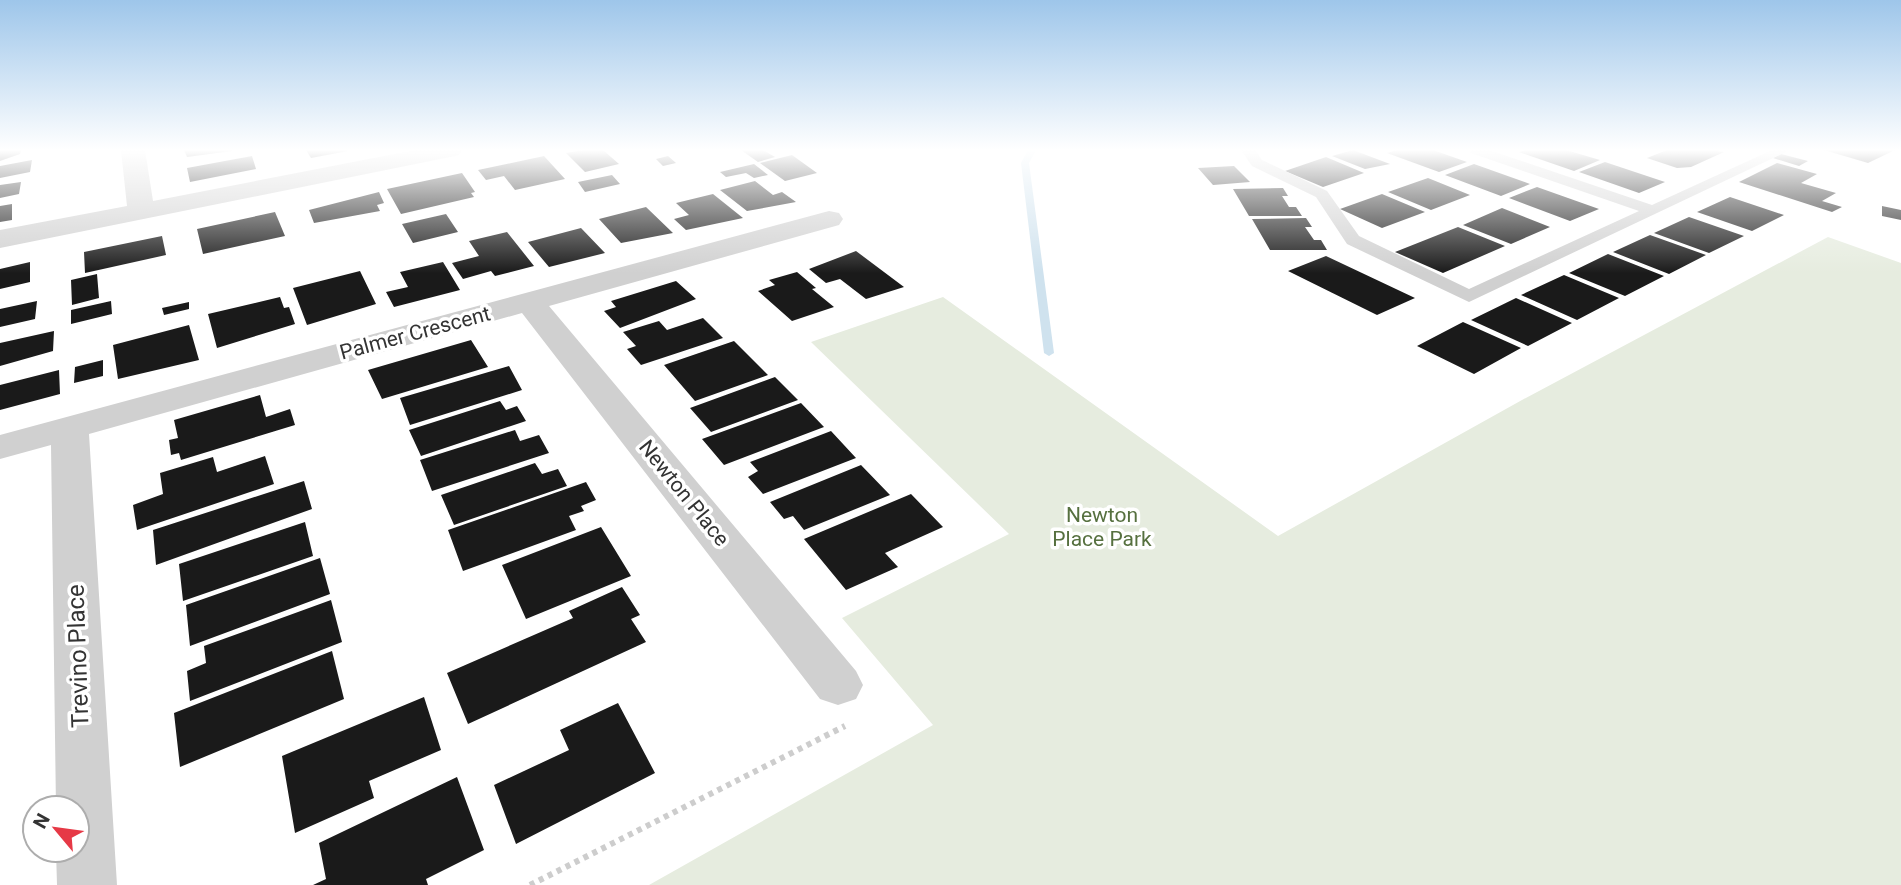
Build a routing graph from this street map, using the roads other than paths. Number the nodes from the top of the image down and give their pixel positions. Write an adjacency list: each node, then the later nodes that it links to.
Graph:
1 (138, 191): 7 (street)
2 (244, 191): 7 (street)
3 (1316, 191): 6 (lane)
4 (1596, 191): 6 (lane)
5 (1695, 191): 6 (lane)
6 (1653, 211)
7 (141, 212): 9 (street)
8 (829, 219): 10 (street, Palmer Crescent)
9 (0, 239)
10 (529, 302): 11 (street, Palmer Crescent); 13 (street, Newton Place)
11 (70, 428): 12 (street, Palmer Crescent); 14 (street, Trevino Place)
12 (0, 447)
13 (838, 685)
14 (86, 885)

